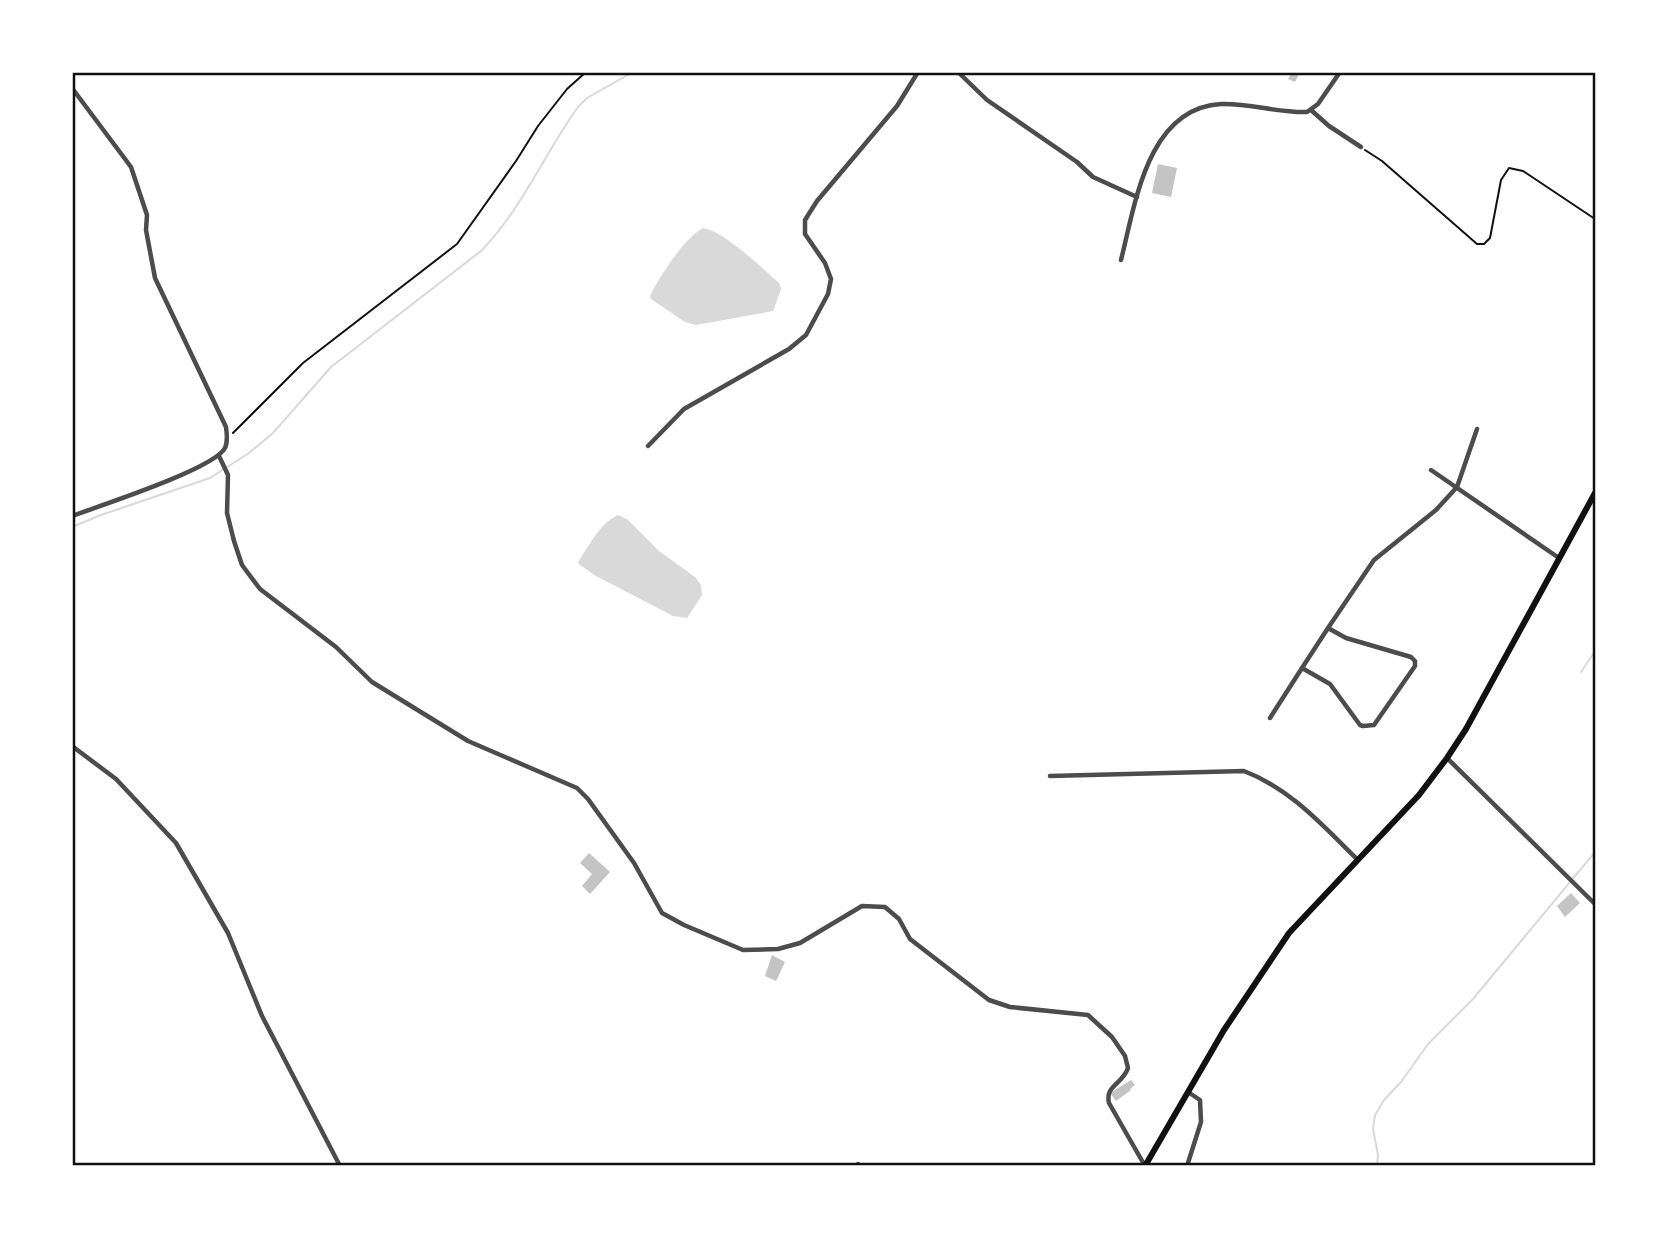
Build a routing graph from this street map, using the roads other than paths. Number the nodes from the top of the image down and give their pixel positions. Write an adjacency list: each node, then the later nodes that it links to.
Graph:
1 (918, 72): 10 (street)
2 (958, 72): 7 (street)
3 (1340, 72): 5 (street)
4 (72, 88): 11 (street)
5 (1311, 110): 6 (street); 7 (street)
6 (1361, 147)
7 (1137, 197): 8 (street)
8 (1121, 260)
9 (1477, 429): 13 (street)
10 (648, 446)
11 (219, 456): 15 (street); 27 (street)
12 (1431, 470): 13 (street)
13 (1457, 487): 16 (street); 17 (street)
14 (1595, 493): 16 (main road)
15 (72, 516)
16 (1559, 558): 21 (main road)
17 (1328, 628): 18 (street); 18 (street)
18 (1302, 668): 19 (street)
19 (1270, 718)
20 (72, 746): 26 (street)
21 (1447, 758): 23 (main road); 24 (street)
22 (1050, 776): 23 (street)
23 (1358, 860): 25 (main road)
24 (1595, 904)
25 (1187, 1091): 27 (main road); 28 (street)
26 (340, 1166)
27 (1145, 1166)
28 (1186, 1166)

